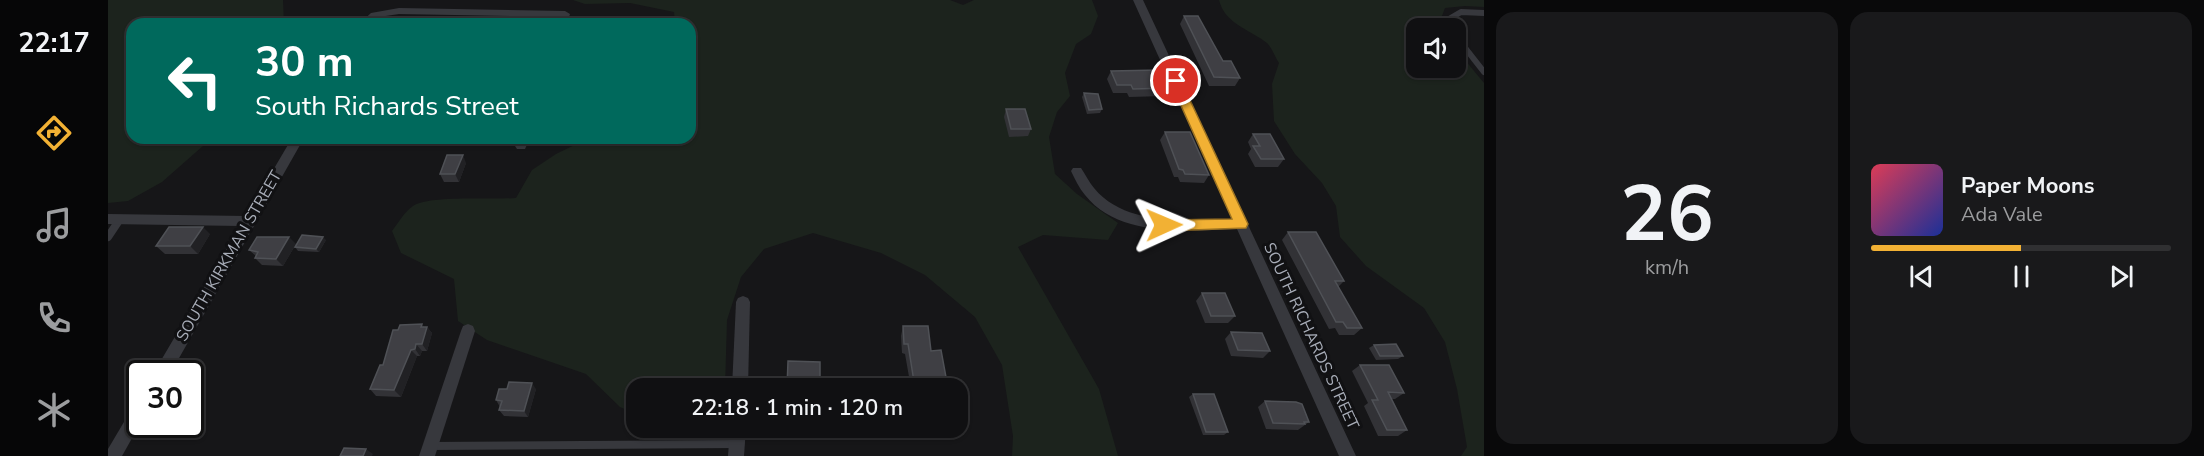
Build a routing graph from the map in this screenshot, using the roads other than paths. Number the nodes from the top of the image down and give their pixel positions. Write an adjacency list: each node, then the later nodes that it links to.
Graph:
1 (1138, 0): 12 (street, SOUTH RICHARDS STREET)
2 (1484, 13): 5 (lane)
3 (372, 18): 4 (street)
4 (542, 18)
5 (1450, 18)
6 (1466, 49): 7 (lane)
7 (1484, 72)
8 (294, 144): 11 (street, SOUTH KIRKMAN STREET)
9 (1077, 171): 12 (street)
10 (114, 219): 11 (street); 13 (lane)
11 (249, 221): 16 (street, SOUTH KIRKMAN STREET)
12 (1241, 224): 22 (street, SOUTH RICHARDS STREET)
13 (108, 237)
14 (743, 302): 17 (street)
15 (468, 332): 20 (street)
16 (169, 360)
17 (740, 378)
18 (126, 434): 21 (street)
19 (737, 442): 20 (lane)
20 (429, 451)
21 (113, 456)
22 (1348, 456)

